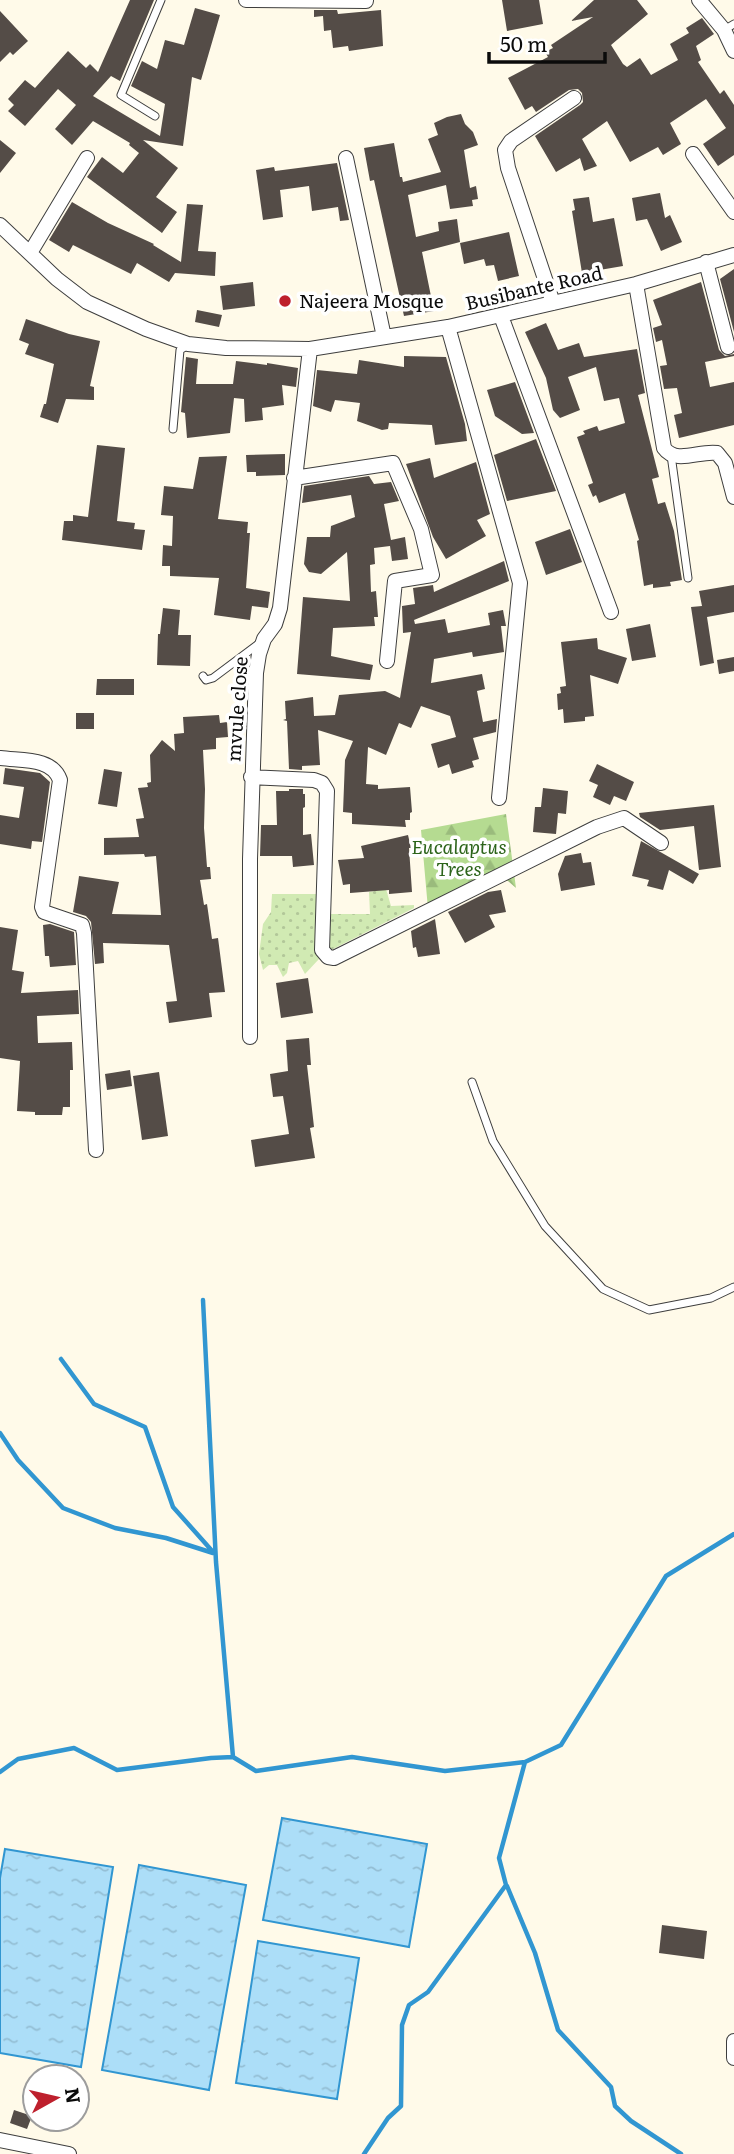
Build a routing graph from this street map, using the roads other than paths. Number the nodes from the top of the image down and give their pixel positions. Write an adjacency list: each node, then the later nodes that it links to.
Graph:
1 (161, 0): 8 (lane)
2 (246, 0): 4 (street)
3 (699, 0): 5 (street)
4 (366, 1)
5 (729, 27): 6 (street)
6 (734, 51)
7 (574, 98): 18 (street)
8 (155, 116)
9 (693, 154): 12 (street)
10 (87, 158): 14 (street)
11 (346, 158): 21 (street)
12 (734, 212)
13 (0, 225): 14 (street, Busibante Road)
14 (30, 253): 22 (street, Busibante Road)
15 (734, 255): 16 (street, Busibante Road)
16 (706, 262): 17 (street, Busibante Road); 23 (street)
17 (636, 284): 18 (street, Busibante Road); 26 (street)
18 (553, 303): 19 (street, Busibante Road)
19 (501, 316): 20 (street, Busibante Road); 30 (street)
20 (448, 327): 21 (street, Busibante Road); 36 (street)
21 (384, 337): 24 (street, Busibante Road)
22 (188, 344): 24 (street, Busibante Road); 25 (lane)
23 (729, 347)
24 (310, 349): 27 (street, mvule close)
25 (173, 429)
26 (671, 455): 28 (street); 29 (lane)
27 (294, 478): 31 (street, mvule close); 32 (street)
28 (734, 497)
29 (688, 578)
30 (611, 612)
31 (264, 639): 33 (lane); 35 (street, mvule close)
32 (387, 661)
33 (202, 677)
34 (0, 758): 40 (street)
35 (251, 777): 37 (street); 38 (street, mvule close)
36 (499, 798)
37 (660, 843)
38 (250, 1037)
39 (472, 1082): 41 (lane)
40 (96, 1150)
41 (734, 1287)
42 (734, 2041): 43 (street)
43 (734, 2058)
44 (0, 2140): 45 (street)
45 (69, 2154)

